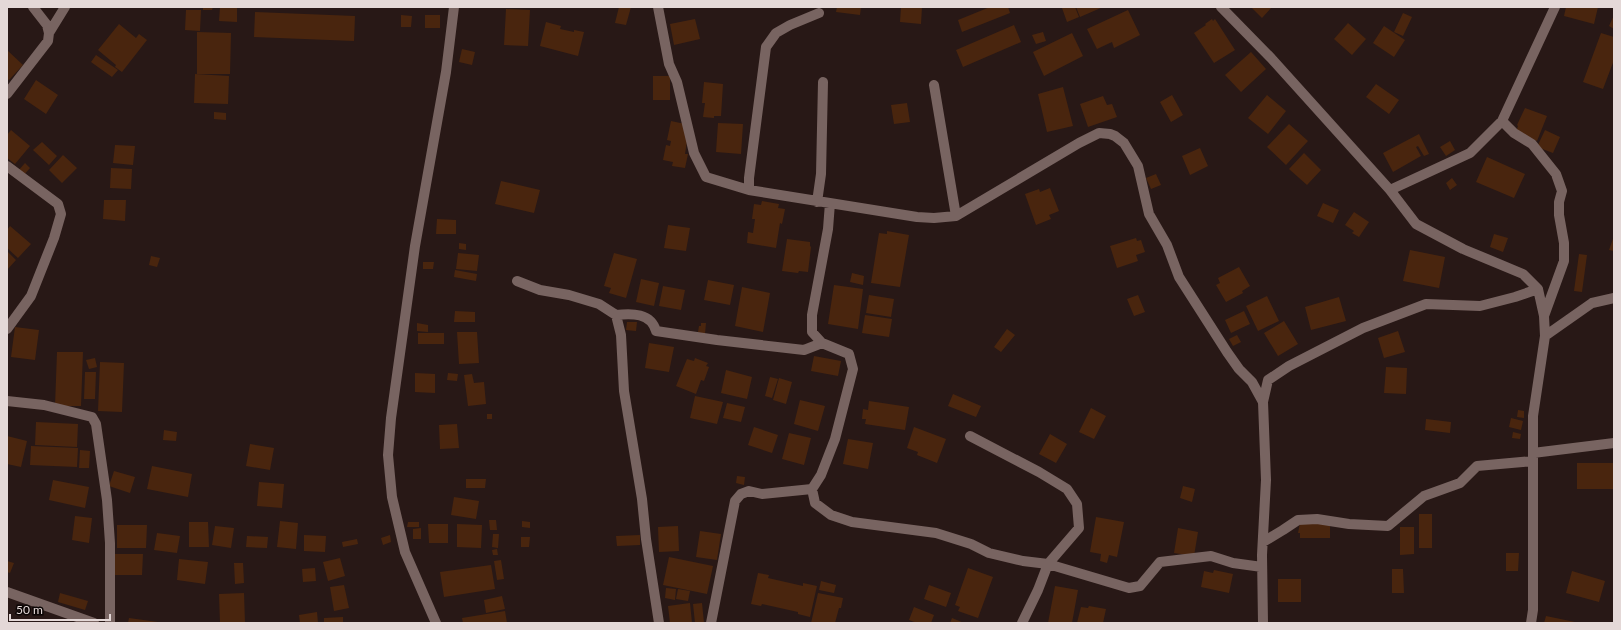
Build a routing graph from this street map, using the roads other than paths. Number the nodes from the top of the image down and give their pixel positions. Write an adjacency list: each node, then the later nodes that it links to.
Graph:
1 (33, 7): 8 (street)
2 (65, 7): 8 (street)
3 (454, 7): 39 (street)
4 (658, 7): 14 (street)
5 (1221, 7): 15 (street)
6 (1555, 7): 12 (street)
7 (820, 13): 14 (street)
8 (50, 33): 11 (street)
9 (823, 82): 16 (street)
10 (934, 85): 18 (street)
11 (7, 94)
12 (1502, 121): 15 (street); 23 (street)
13 (7, 166): 24 (street)
14 (749, 190): 16 (street)
15 (1390, 190): 20 (street)
16 (817, 202): 17 (street)
17 (830, 203): 18 (street); 26 (street)
18 (956, 216): 28 (street)
19 (517, 281): 22 (street)
20 (1538, 289): 23 (street); 28 (street)
21 (1614, 298): 25 (street)
22 (616, 315): 26 (street); 40 (street)
23 (1544, 316): 25 (street)
24 (7, 329)
25 (1545, 336): 31 (street)
26 (822, 343): 32 (street)
27 (7, 401): 38 (street)
28 (1263, 402): 33 (street)
29 (970, 436): 34 (street)
30 (1614, 443): 31 (street)
31 (1533, 457): 33 (street); 44 (street)
32 (812, 490): 34 (street); 41 (street)
33 (1263, 542): 35 (street)
34 (1048, 564): 35 (street); 42 (street)
35 (1262, 567): 43 (street)
36 (7, 592): 37 (street)
37 (94, 623)
38 (110, 623)
39 (436, 623)
40 (659, 623)
41 (712, 623)
42 (1022, 623)
43 (1263, 623)
44 (1531, 623)

